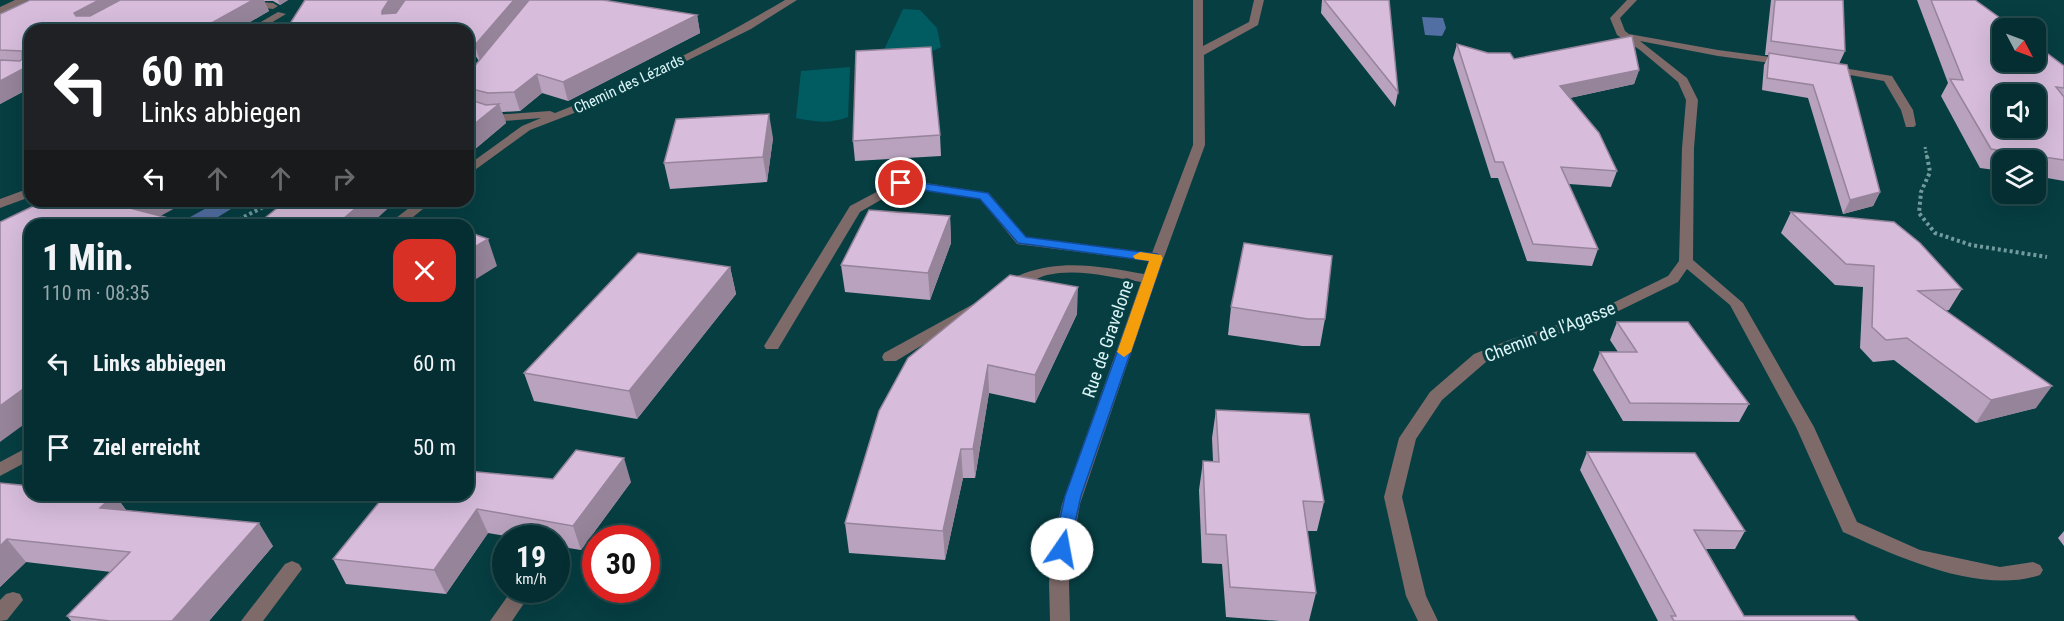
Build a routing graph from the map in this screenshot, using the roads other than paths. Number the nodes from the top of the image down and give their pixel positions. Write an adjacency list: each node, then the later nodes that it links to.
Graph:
1 (23, 0): 8 (street)
2 (792, 0): 16 (street, Chemin des Lézards)
3 (1198, 0): 12 (street, Rue de Gravelone)
4 (1259, 0): 12 (street)
5 (1632, 0): 11 (street)
6 (238, 4): 7 (street)
7 (273, 6)
8 (0, 11)
9 (281, 14): 10 (street)
10 (263, 24)
11 (1621, 33): 13 (street); 24 (street)
12 (1199, 53): 23 (street, Rue de Gravelone)
13 (1796, 64)
14 (1818, 67): 17 (street)
15 (474, 112): 16 (street)
16 (569, 112): 18 (street, Chemin des Lézards)
17 (1910, 125)
18 (474, 167)
19 (24, 194): 20 (street)
20 (0, 204)
21 (418, 207): 22 (street)
22 (402, 219)
23 (1157, 258): 25 (street, Rue de Gravelone); 26 (street)
24 (1686, 261): 31 (street); 36 (street, Chemin de l'Agasse)
25 (1149, 279): 27 (street); 35 (street, Rue de Gravelone)
26 (772, 346)
27 (890, 357)
28 (24, 456): 29 (street)
29 (0, 470)
30 (292, 568): 33 (street)
31 (2033, 570)
32 (513, 603): 34 (street)
33 (251, 621)
34 (500, 621)
35 (1059, 621)
36 (1428, 621)

